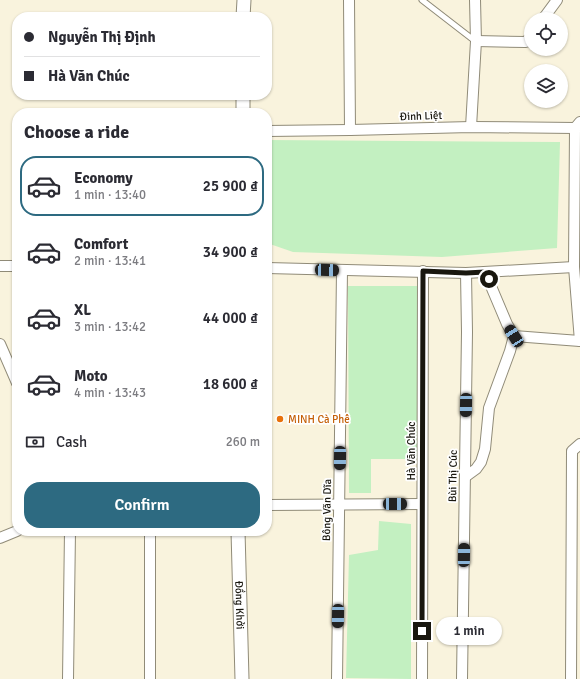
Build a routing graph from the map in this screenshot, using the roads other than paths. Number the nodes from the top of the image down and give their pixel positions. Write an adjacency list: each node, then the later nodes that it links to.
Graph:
1 (244, 0): 6 (street)
2 (349, 0): 12 (street)
3 (422, 0): 8 (lane)
4 (475, 0): 8 (street)
5 (557, 0): 7 (street)
6 (243, 12)
7 (548, 12)
8 (476, 41): 9 (street); 11 (street)
9 (524, 42)
10 (578, 125): 11 (street, Đinh Liệt); 16 (street)
11 (471, 127): 12 (street, Đinh Liệt)
12 (350, 130): 13 (street, Đinh Liệt)
13 (272, 131)
14 (0, 266): 15 (street)
15 (12, 266)
16 (574, 267): 20 (street); 23 (street)
17 (272, 268): 18 (street)
18 (342, 270): 19 (street); 28 (street, Bông Văn Dĩa)
19 (423, 271): 21 (street); 29 (street, Hà Văn Chúc)
20 (485, 272): 21 (street); 22 (street)
21 (466, 273): 27 (street, Bùi Thị Cúc)
22 (514, 336): 23 (street); 27 (street)
23 (580, 341)
24 (0, 344): 25 (street)
25 (12, 372)
26 (576, 448): 42 (street)
27 (465, 477): 41 (street, Bùi Thị Cúc)
28 (339, 504): 29 (street); 30 (street); 39 (street, Bông Văn Dĩa)
29 (422, 504): 40 (street, Hà Văn Chúc)
30 (272, 505)
31 (12, 533): 35 (street)
32 (70, 536): 36 (street)
33 (150, 536): 37 (street)
34 (238, 536): 38 (street, Đồng Khởi)
35 (0, 538)
36 (68, 679)
37 (150, 679)
38 (242, 679)
39 (337, 679)
40 (422, 679)
41 (462, 679)
42 (571, 679)

